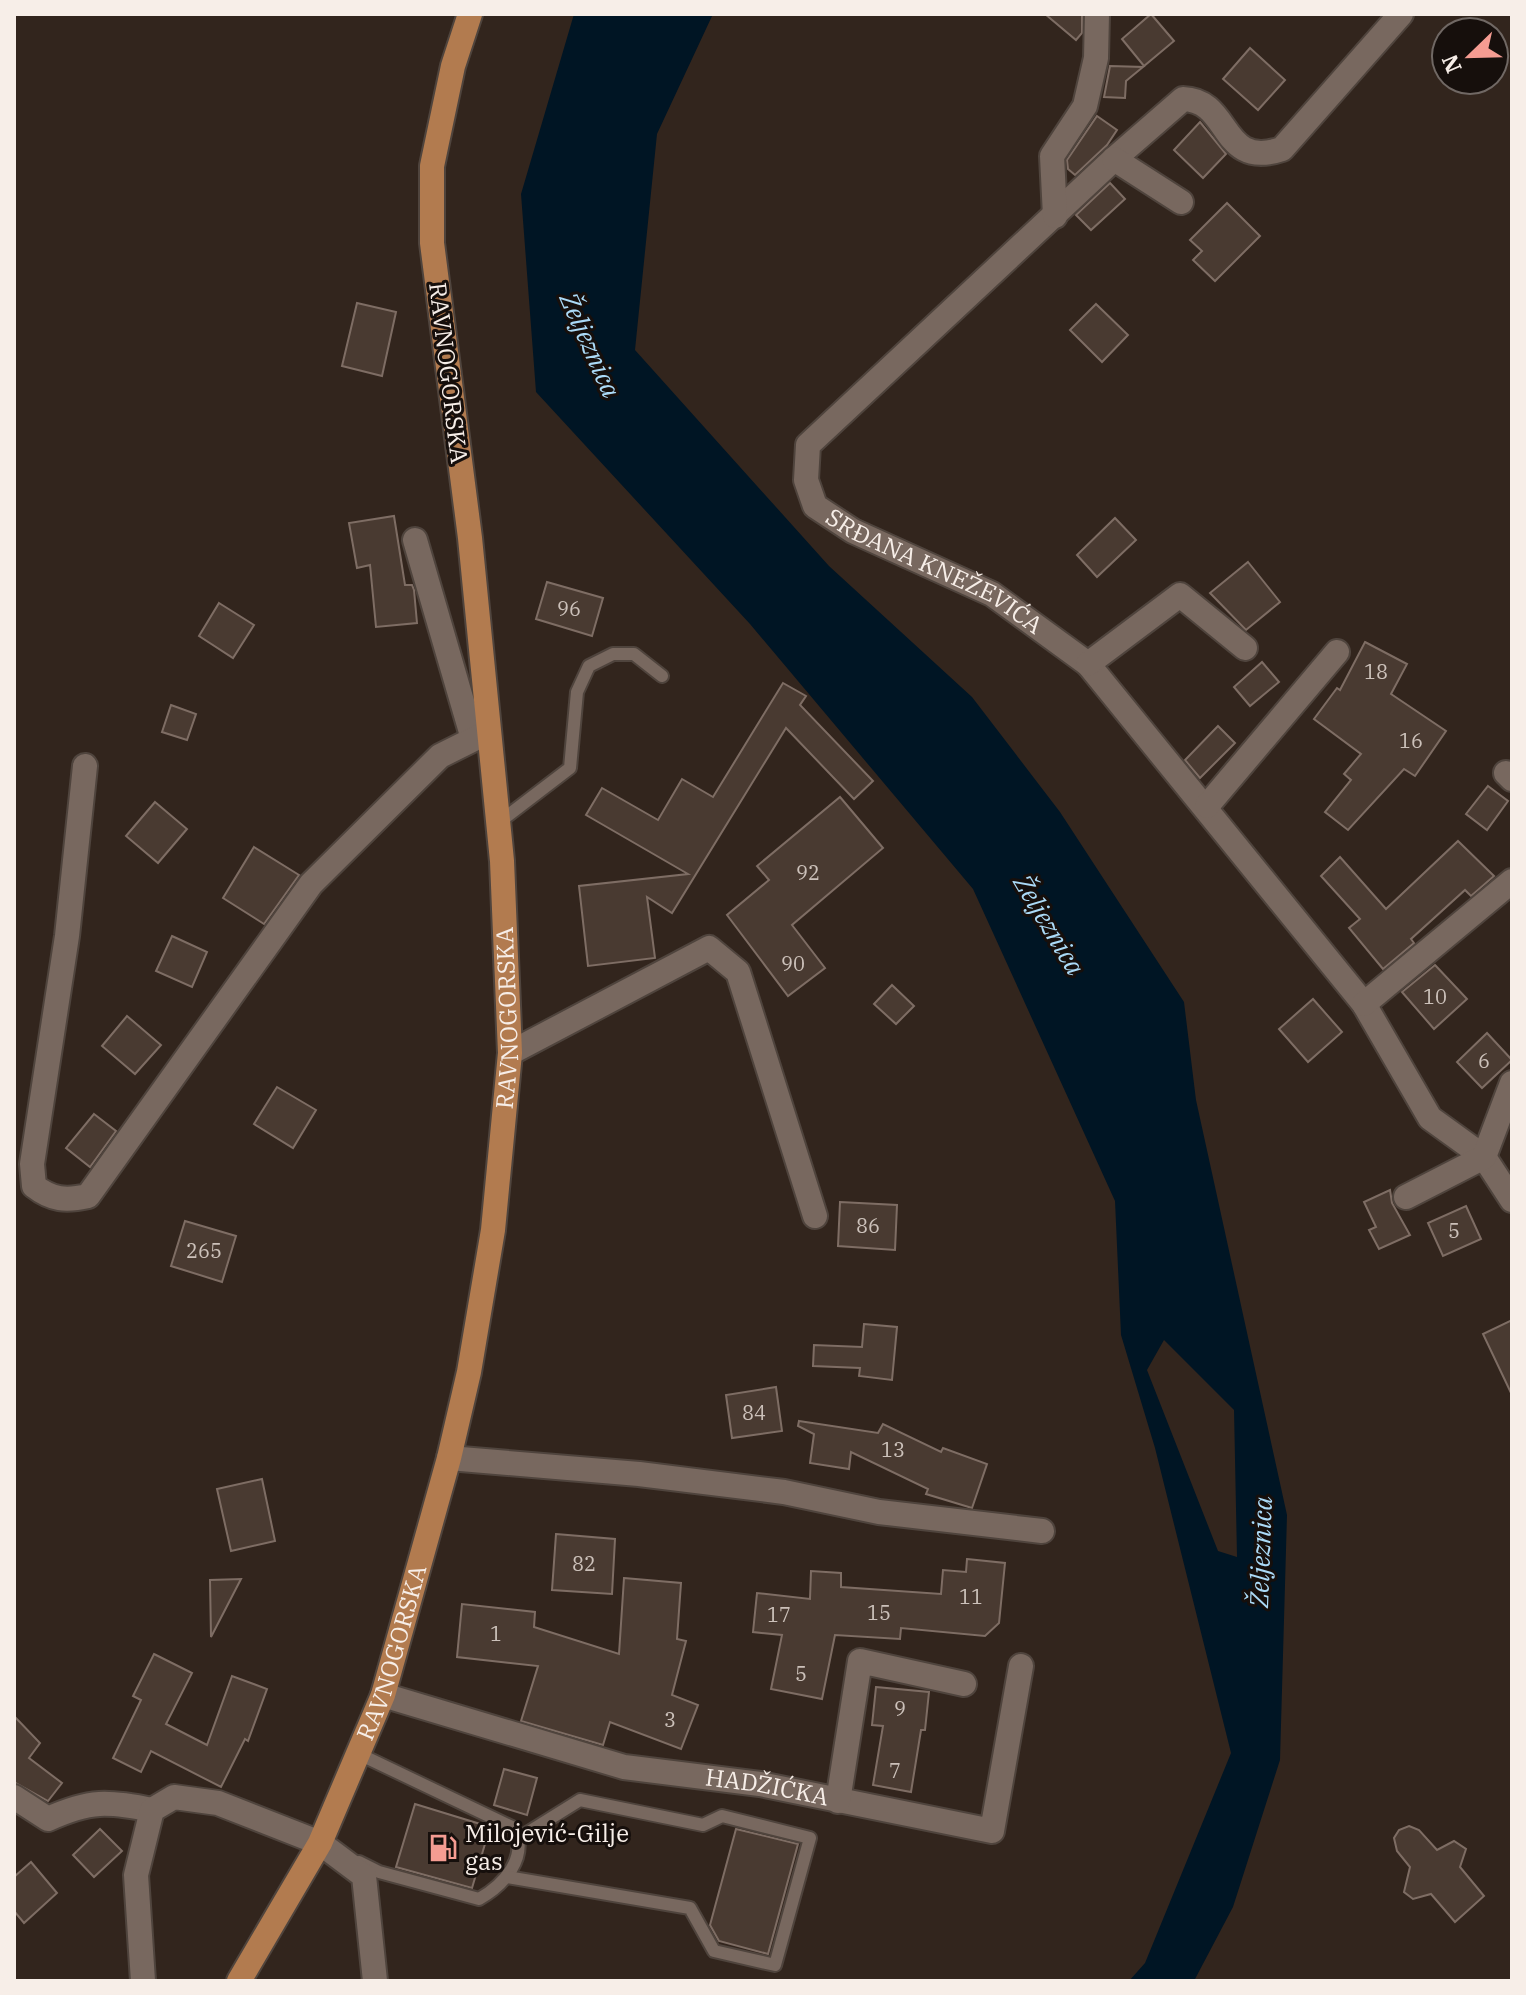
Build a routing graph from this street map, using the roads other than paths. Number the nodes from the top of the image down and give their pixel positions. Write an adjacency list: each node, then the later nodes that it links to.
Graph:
1 (470, 14): 12 (main road, RAVNOGORSKA)
2 (1097, 14): 6 (street)
3 (1401, 14): 4 (street, SRĐANA KNEŽEVIĆA)
4 (1114, 159): 5 (street); 6 (street, SRĐANA KNEŽEVIĆA)
5 (1181, 202)
6 (1055, 216): 10 (street, SRĐANA KNEŽEVIĆA)
7 (415, 540): 12 (street)
8 (1245, 648): 10 (street)
9 (1337, 652): 14 (street)
10 (1088, 664): 14 (street, SRĐANA KNEŽEVIĆA)
11 (662, 676): 15 (lane)
12 (480, 736): 13 (street); 15 (main road, RAVNOGORSKA)
13 (85, 766)
14 (1207, 806): 17 (street, SRĐANA KNEŽEVIĆA)
15 (498, 823): 18 (main road, RAVNOGORSKA)
16 (1512, 881): 17 (street)
17 (1364, 1004): 20 (street, SRĐANA KNEŽEVIĆA)
18 (510, 1053): 23 (street); 24 (main road, RAVNOGORSKA)
19 (1512, 1083): 20 (street)
20 (1484, 1157): 21 (street); 22 (street, SRĐANA KNEŽEVIĆA)
21 (1406, 1197)
22 (1512, 1200)
23 (815, 1216)
24 (449, 1458): 25 (street); 28 (main road, RAVNOGORSKA)
25 (1042, 1531)
26 (1021, 1666): 31 (street, HADŽIĆKA)
27 (964, 1684): 31 (street)
28 (383, 1695): 29 (main road, RAVNOGORSKA); 31 (street, HADŽIĆKA)
29 (359, 1754): 33 (lane); 34 (main road, RAVNOGORSKA)
30 (14, 1797): 32 (street)
31 (838, 1801)
32 (152, 1810): 34 (street); 36 (street)
33 (519, 1838): 35 (lane); 35 (lane)
34 (320, 1843): 35 (lane); 37 (main road, RAVNOGORSKA); 38 (street)
35 (507, 1877)
36 (143, 1981)
37 (239, 1981)
38 (375, 1981)

